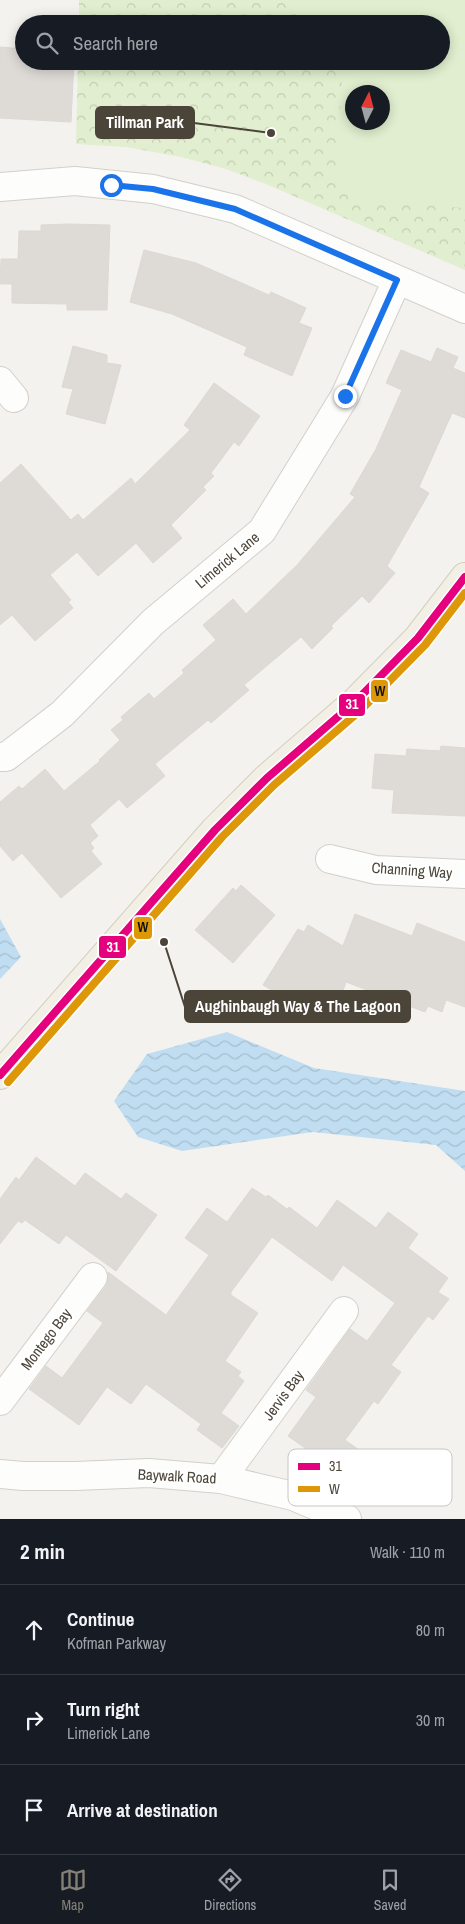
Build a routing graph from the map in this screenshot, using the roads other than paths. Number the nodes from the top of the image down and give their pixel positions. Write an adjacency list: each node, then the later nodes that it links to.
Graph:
1 (0, 187): 2 (street)
2 (397, 280): 3 (street); 5 (street, Limerick Lane)
3 (465, 309)
4 (465, 577): 8 (main road)
5 (0, 757)
6 (330, 859): 7 (street, Channing Way)
7 (465, 874)
8 (0, 1075)
9 (92, 1277): 11 (street, Montego Bay)
10 (344, 1311): 13 (street, Jervis Bay)
11 (0, 1401)
12 (0, 1474): 13 (street, Baywalk Road)
13 (221, 1479): 14 (street, Baywalk Road)
14 (288, 1495)
15 (316, 1506): 16 (street, Baywalk Road)
16 (346, 1519)

